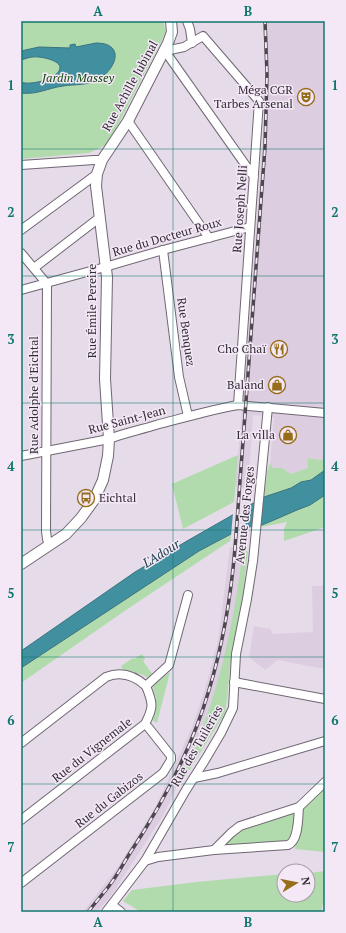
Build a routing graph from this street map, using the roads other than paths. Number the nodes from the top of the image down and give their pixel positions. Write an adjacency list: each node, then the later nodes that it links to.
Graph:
1 (171, 21): 4 (main road, Rue Achille Jubinal)
2 (187, 21): 3 (street)
3 (192, 43): 4 (street); 9 (street, Rue Joseph Nelli)
4 (165, 51): 5 (main road, Rue Achille Jubinal); 9 (street)
5 (128, 121): 6 (main road, Rue Achille Jubinal); 13 (street)
6 (102, 160): 7 (street); 8 (main road, Rue Émile Pereire)
7 (21, 165)
8 (97, 174): 10 (main road, Rue Émile Pereire); 12 (street)
9 (254, 177): 11 (street, Rue Joseph Nelli)
10 (99, 218): 16 (main road, Rue Émile Pereire); 17 (street)
11 (250, 227): 13 (street, Rue du Docteur Roux); 20 (street, Rue Joseph Nelli)
12 (21, 230)
13 (209, 238): 14 (street, Rue du Docteur Roux)
14 (163, 250): 16 (street, Rue du Docteur Roux); 23 (street, Rue Benquez)
15 (21, 253): 17 (street)
16 (105, 267): 18 (street, Rue du Docteur Roux); 24 (main road, Rue Émile Pereire)
17 (34, 268): 18 (street)
18 (47, 284): 19 (street, Rue du Docteur Roux); 25 (street, Rue Adolphe d'Eichtal)
19 (21, 290)
20 (238, 405): 21 (street, Rue Saint-Jean); 23 (street, Rue Saint-Jean)
21 (268, 407): 22 (street); 30 (street, Avenue des Forges)
22 (325, 413)
23 (188, 416): 24 (street, Rue Saint-Jean)
24 (109, 439): 25 (street, Rue Saint-Jean); 27 (main road, Rue Émile Pereire)
25 (45, 451): 26 (street, Rue Saint-Jean); 27 (street, Rue Adolphe d'Eichtal)
26 (21, 456)
27 (49, 546): 28 (main road, Rue Émile Pereire)
28 (21, 564)
29 (188, 595): 31 (street)
30 (234, 682): 32 (street); 36 (street, Rue des Tuileries)
31 (146, 686): 33 (street, Rue du Vignemale); 35 (street)
32 (325, 699)
33 (145, 724): 41 (street, Rue du Vignemale); 44 (street, Rue du Gabizos)
34 (325, 741): 37 (street)
35 (21, 743)
36 (205, 760): 37 (street); 38 (street, Rue des Tuileries)
37 (218, 773): 38 (street)
38 (194, 778): 43 (street, Rue des Tuileries)
39 (325, 782): 40 (street)
40 (299, 807): 42 (street); 42 (street)
41 (21, 820)
42 (214, 850): 43 (street)
43 (145, 861): 45 (street, Rue des Tuileries)
44 (21, 883)
45 (112, 905): 46 (street, Rue des Tuileries); 47 (street)
46 (106, 912)
47 (121, 912)

